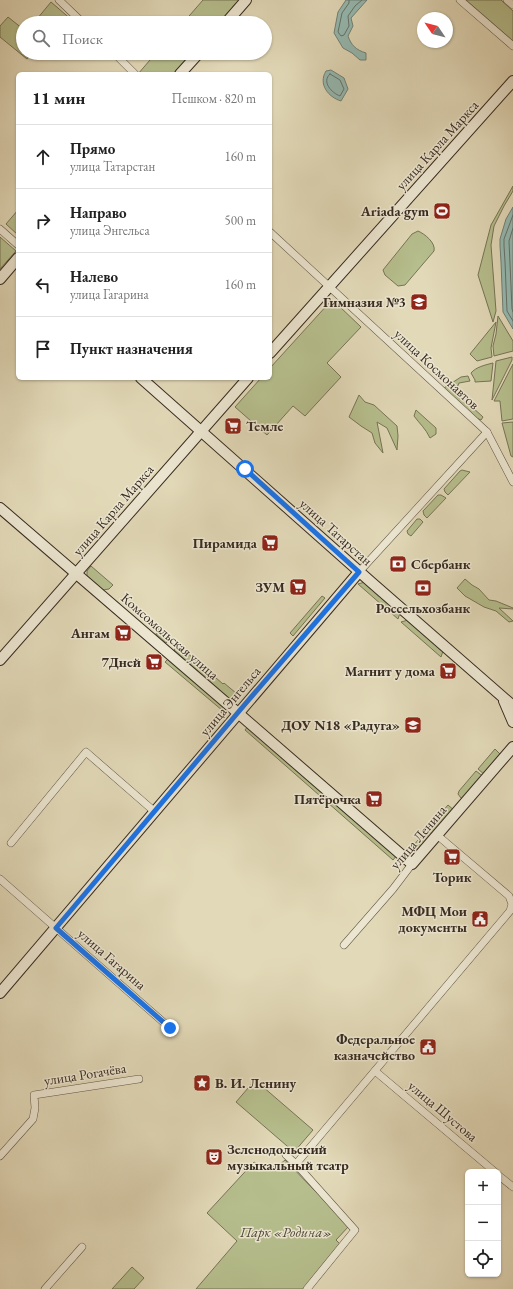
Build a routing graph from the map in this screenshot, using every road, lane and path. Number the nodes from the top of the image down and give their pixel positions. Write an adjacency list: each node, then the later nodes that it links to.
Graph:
1 (59, 0): 6 (street)
2 (246, 0): 7 (street)
3 (460, 0): 8 (street)
4 (507, 0): 5 (street)
5 (513, 6)
6 (76, 16)
7 (232, 16)
8 (513, 46)
9 (121, 60): 11 (street)
10 (193, 60): 12 (street)
11 (133, 72)
12 (182, 72)
13 (513, 82): 19 (street, улица Карла Маркса)
14 (0, 229): 16 (street)
15 (272, 234): 19 (street, улица Космонавтов)
16 (16, 243)
17 (16, 262): 18 (street)
18 (0, 278)
19 (329, 287): 20 (street, улица Карла Маркса); 24 (street, улица Космонавтов)
20 (272, 351)
21 (143, 380): 23 (street, улица Татарстан)
22 (246, 380): 23 (street, улица Карла Маркса)
23 (201, 430): 27 (street, улица Татарстан); 28 (street, улица Карла Маркса)
24 (487, 432): 25 (street, улица Космонавтов); 27 (street, улица Энгельса)
25 (513, 482)
26 (0, 508): 28 (street, Комсомольская улица)
27 (359, 572): 30 (street, улица Татарстан); 32 (street, улица Энгельса)
28 (76, 574): 29 (street, улица Карла Маркса); 32 (street, Комсомольская улица)
29 (0, 660)
30 (501, 695): 31 (street, улица Татарстан); 33 (street)
31 (513, 706)
32 (238, 713): 35 (street, улица Энгельса); 38 (street, Комсомольская улица)
33 (513, 722)
34 (513, 747): 36 (street, улица Ленина)
35 (155, 812): 37 (street); 40 (street, улица Энгельса)
36 (437, 835): 38 (street, улица Ленина); 44 (street)
37 (11, 843)
38 (412, 864): 41 (street, улица Ленина)
39 (0, 879): 40 (street, улица Гагарина)
40 (56, 928): 42 (street, улица Энгельса); 43 (street, улица Гагарина)
41 (344, 945)
42 (0, 993)
43 (170, 1028)
44 (375, 1071): 48 (street); 49 (street, улица Шустова)
45 (139, 1079): 47 (street, улица Рогачёва)
46 (286, 1155): 48 (street)
47 (0, 1156)
48 (296, 1164): 54 (street)
49 (491, 1169)
50 (501, 1177): 51 (street)
51 (513, 1187)
52 (82, 1247): 53 (street)
53 (45, 1289)
54 (307, 1289)

